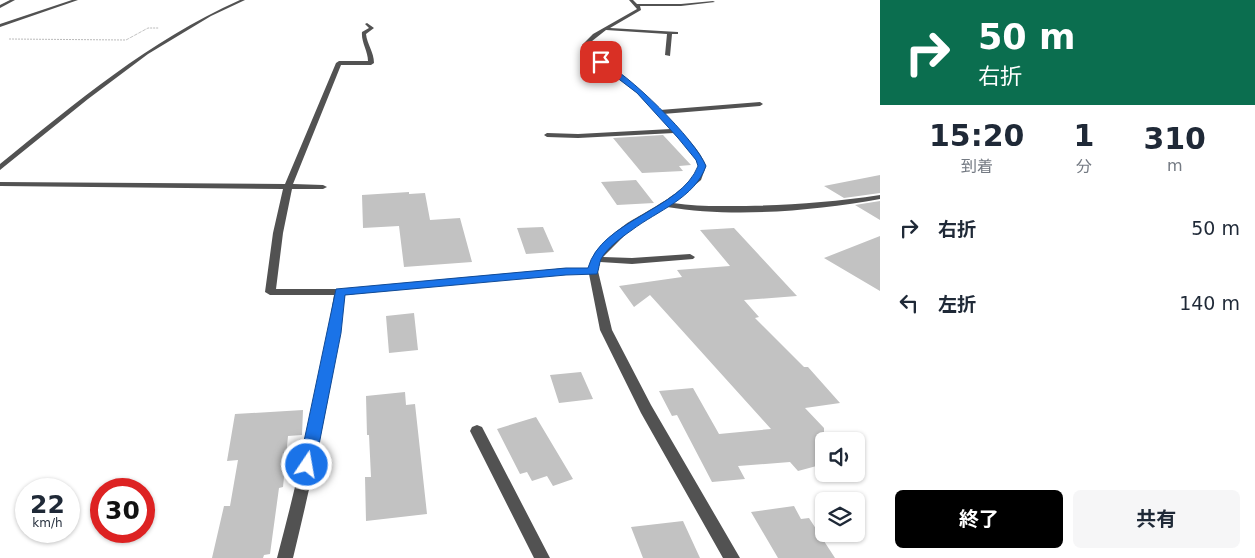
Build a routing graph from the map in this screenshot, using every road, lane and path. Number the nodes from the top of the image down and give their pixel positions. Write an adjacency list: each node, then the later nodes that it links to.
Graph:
1 (13, 0): 6 (street)
2 (76, 0): 8 (street)
3 (243, 0): 10 (street)
4 (713, 2): 5 (street)
5 (634, 3): 9 (street)
6 (0, 7)
7 (367, 24): 21 (street)
8 (0, 26)
9 (606, 29): 12 (street); 14 (street)
10 (185, 30): 11 (path); 19 (street)
11 (10, 39)
12 (585, 46): 13 (street); 16 (street)
13 (614, 49)
14 (668, 56)
15 (760, 104): 16 (street)
16 (659, 112): 17 (street)
17 (676, 130): 18 (street); 24 (street)
18 (547, 135)
19 (0, 168)
20 (0, 184): 21 (street)
21 (288, 186): 22 (street); 28 (street)
22 (323, 187)
23 (880, 197): 24 (street)
24 (666, 204): 26 (street)
25 (690, 257): 26 (street)
26 (596, 259): 27 (street)
27 (593, 271): 28 (street); 32 (street)
28 (340, 292): 30 (street)
29 (478, 431): 31 (street)
30 (284, 558)
31 (542, 558)
32 (732, 558)

